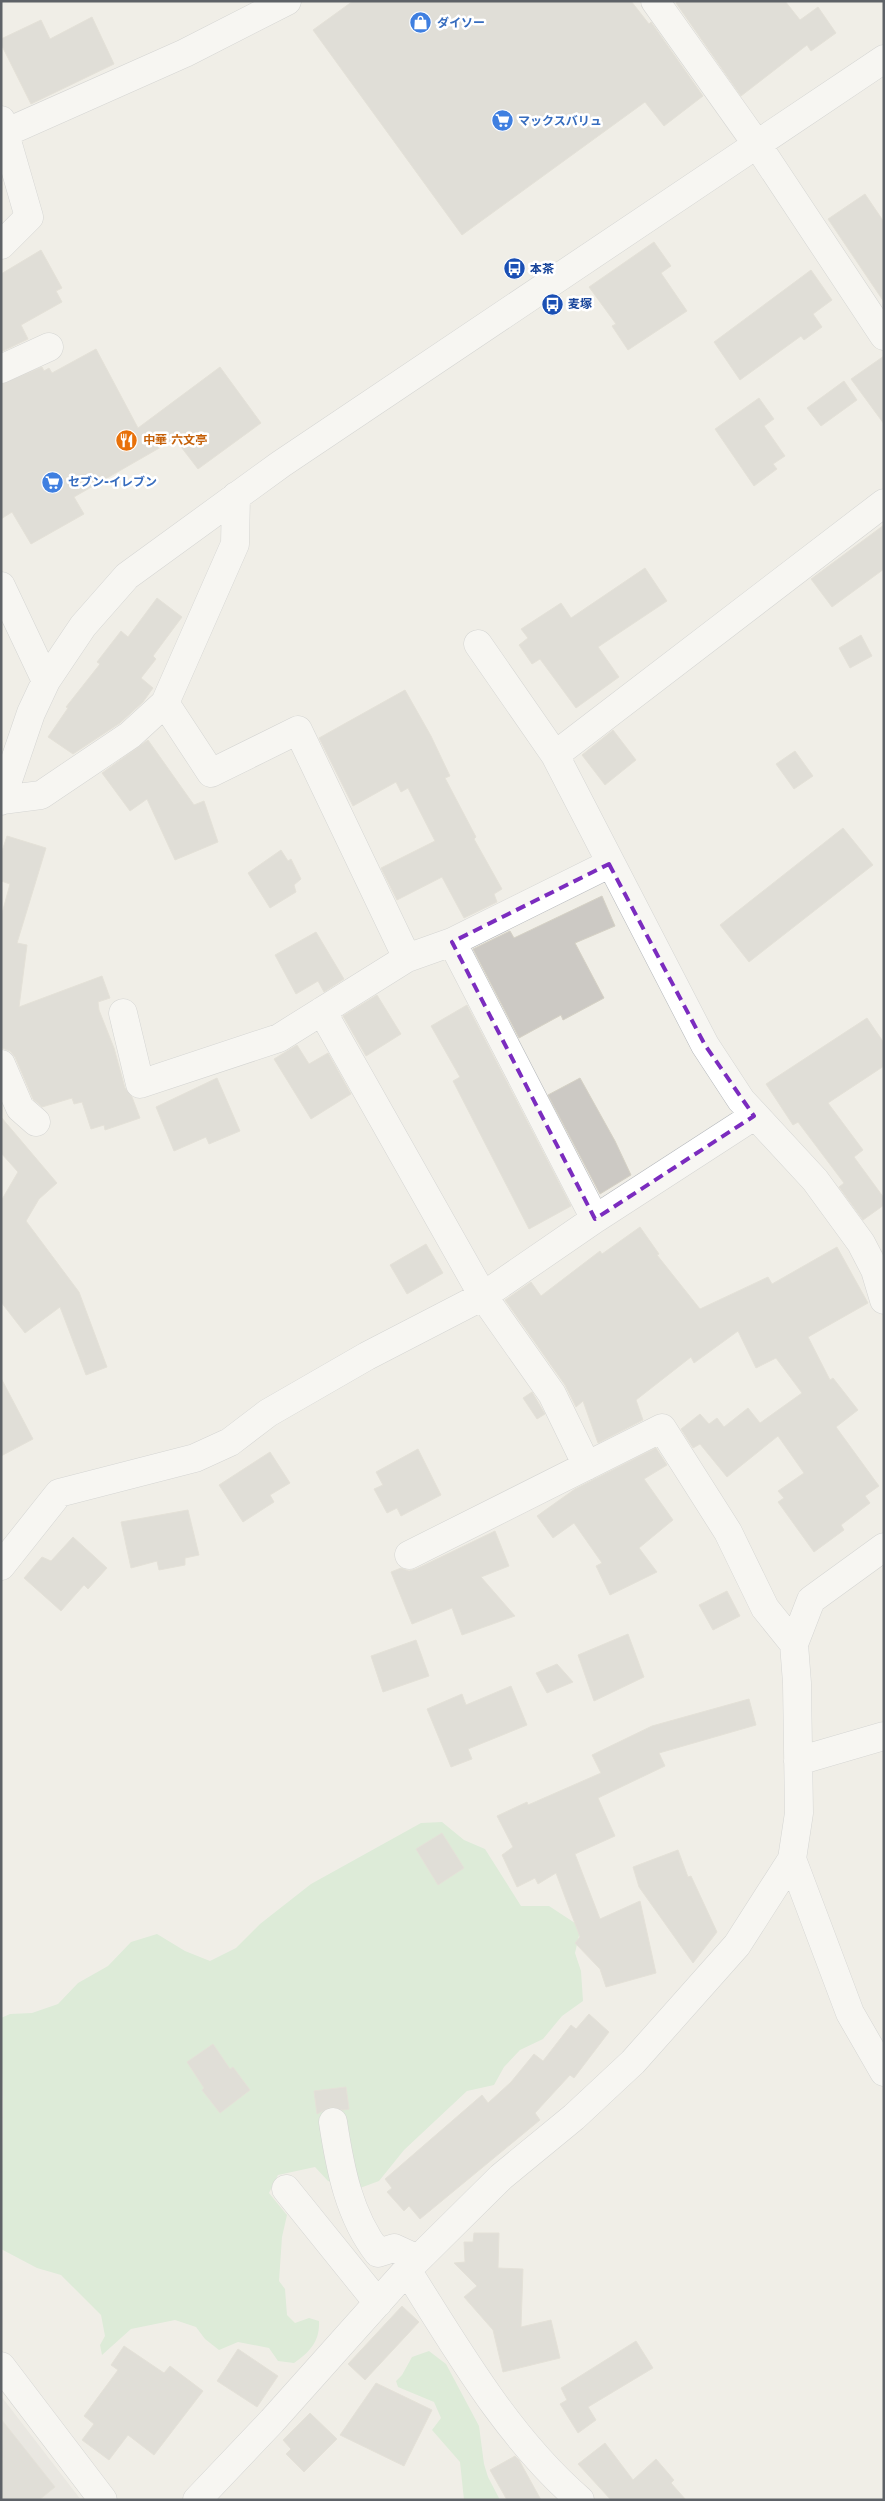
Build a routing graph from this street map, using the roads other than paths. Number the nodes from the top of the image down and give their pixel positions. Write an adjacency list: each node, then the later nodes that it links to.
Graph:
1 (286, 1): 4 (street)
2 (655, 1): 5 (street)
3 (884, 60): 5 (street)
4 (3, 126): 6 (street)
5 (758, 146): 7 (street); 10 (street)
6 (1, 245)
7 (884, 336)
8 (49, 347): 9 (street)
9 (1, 369)
10 (236, 496): 14 (street); 15 (street)
11 (884, 503): 16 (street)
12 (1, 586): 14 (street)
13 (478, 644): 16 (street)
14 (46, 681): 17 (street)
15 (165, 703): 17 (street); 20 (street)
16 (555, 755): 18 (street)
17 (1, 800)
18 (610, 864): 19 (street); 24 (street)
19 (452, 942): 20 (street); 26 (street)
20 (407, 958): 21 (street)
21 (322, 1012): 22 (street); 27 (street)
22 (123, 1014)
23 (1, 1064): 25 (street)
24 (754, 1116): 26 (street); 28 (street)
25 (36, 1122)
26 (595, 1220): 27 (street)
27 (483, 1296): 29 (street); 32 (street)
28 (884, 1300)
29 (588, 1466): 31 (street); 33 (street)
30 (884, 1547): 33 (street)
31 (409, 1555)
32 (1, 1566)
33 (794, 1644): 35 (street)
34 (884, 1736): 35 (street)
35 (798, 1761): 36 (street)
36 (792, 1859): 37 (street); 40 (street)
37 (884, 2072)
38 (333, 2122): 40 (street)
39 (286, 2189): 41 (street)
40 (413, 2264): 41 (street); 45 (street)
41 (378, 2303): 44 (street)
42 (1, 2366): 43 (street)
43 (103, 2500)
44 (197, 2500)
45 (580, 2500)

